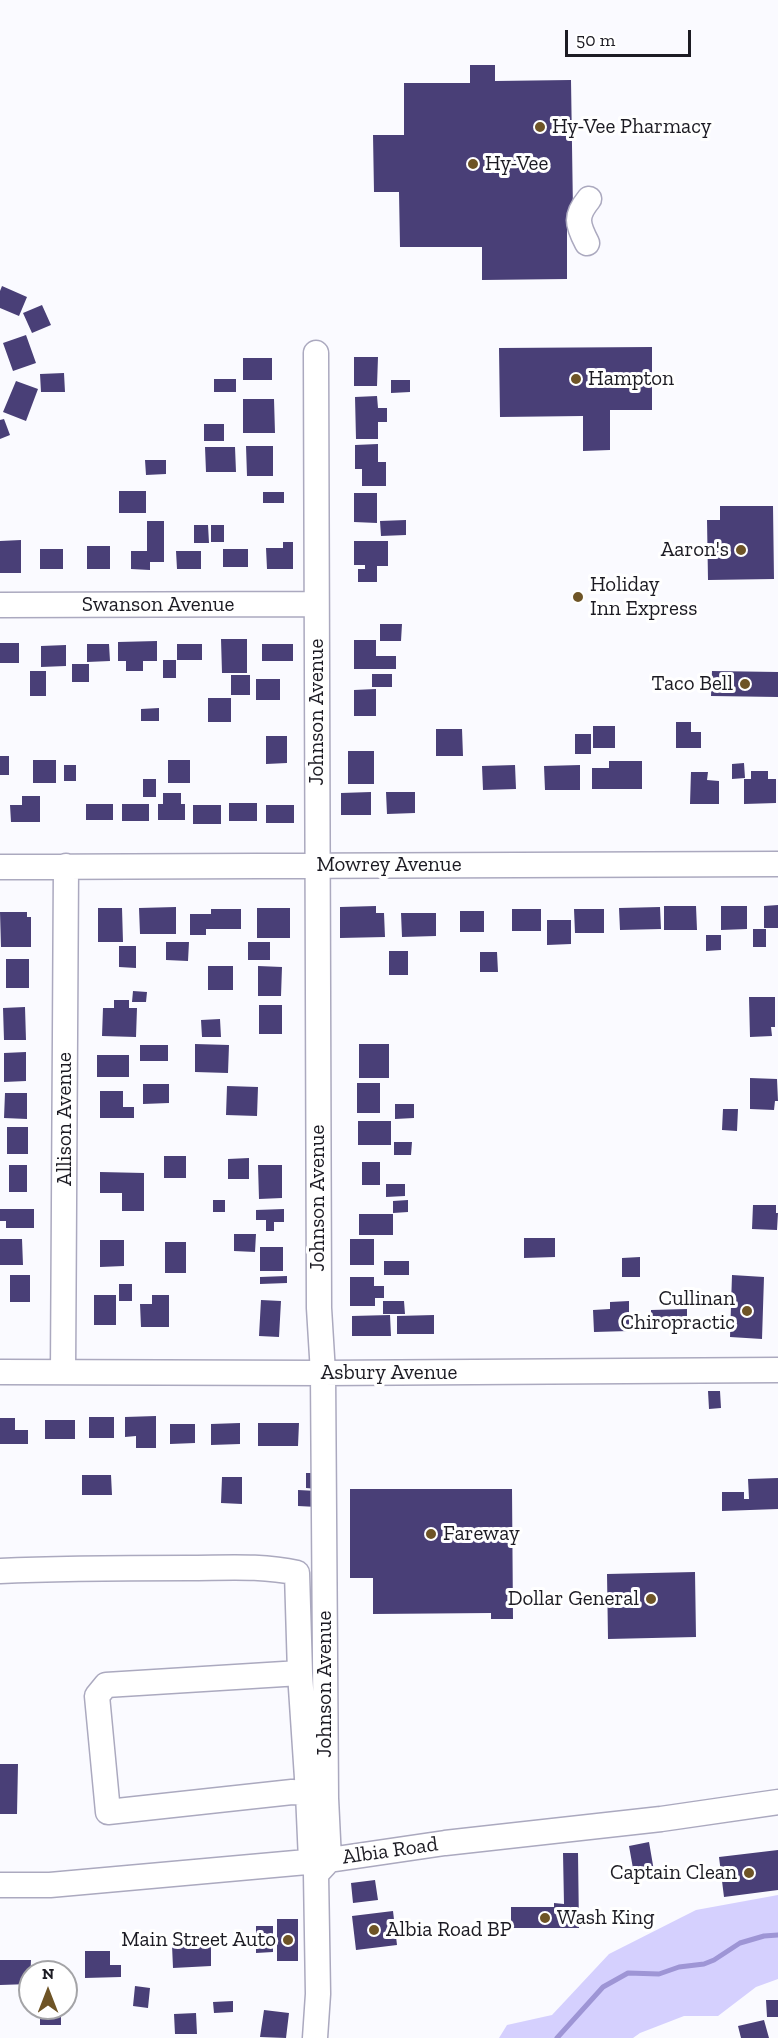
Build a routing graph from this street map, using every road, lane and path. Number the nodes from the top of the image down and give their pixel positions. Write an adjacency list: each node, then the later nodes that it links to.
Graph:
1 (589, 199): 2 (street)
2 (587, 243)
3 (315, 353): 4 (street, Johnson Avenue)
4 (316, 604): 5 (street, Swanson Avenue); 7 (street, Johnson Avenue)
5 (0, 605)
6 (778, 864): 7 (street, Mowrey Avenue)
7 (317, 865): 8 (street, Mowrey Avenue); 13 (street, Johnson Avenue)
8 (66, 866): 9 (street, Mowrey Avenue); 12 (street, Allison Avenue)
9 (0, 867)
10 (778, 1370): 13 (street, Asbury Avenue)
11 (0, 1372): 12 (street, Asbury Avenue)
12 (63, 1372): 13 (street, Asbury Avenue)
13 (323, 1374): 18 (street, Johnson Avenue)
14 (0, 1571): 15 (street)
15 (300, 1673): 16 (street); 16 (street)
16 (309, 1793): 18 (street)
17 (778, 1802): 18 (street, Albia Road)
18 (320, 1861): 19 (street, Albia Road); 20 (street, Johnson Avenue)
19 (0, 1885)
20 (315, 2038)

